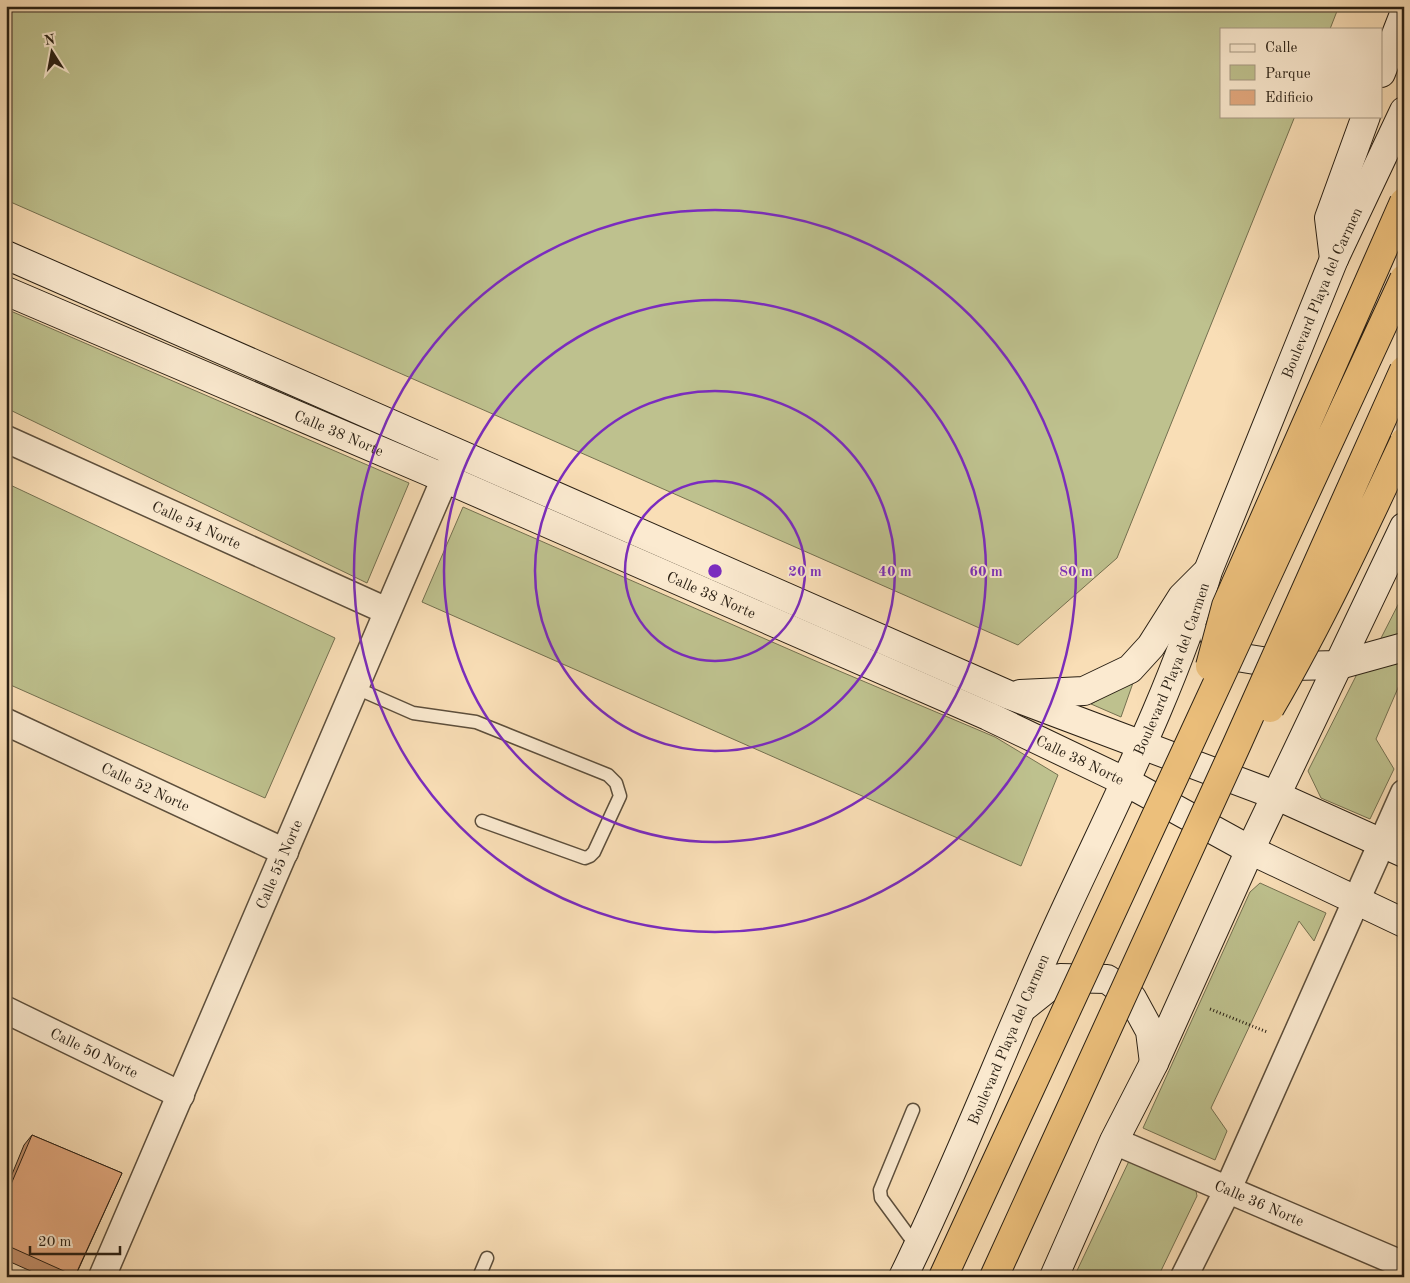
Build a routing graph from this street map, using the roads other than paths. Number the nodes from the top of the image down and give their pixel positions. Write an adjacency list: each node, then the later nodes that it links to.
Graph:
1 (1404, 14): 2 (main road)
2 (1382, 70)
3 (1404, 111): 7 (main road, Boulevard Playa del Carmen)
4 (1365, 118): 7 (main road)
5 (1404, 202): 23 (highway, bridge)
6 (6, 255): 13 (main road, Calle 38 Norte)
7 (1334, 259): 16 (main road, Boulevard Playa del Carmen)
8 (1404, 279): 23 (highway, bridge)
9 (6, 292): 14 (main road, Calle 38 Norte)
10 (1404, 370): 24 (highway, bridge)
11 (6, 440): 17 (street, Calle 54 Norte)
12 (1404, 442): 24 (highway, bridge)
13 (456, 452): 14 (street, Calle 55 Norte); 21 (main road, Calle 38 Norte)
14 (444, 478): 17 (street, Calle 55 Norte); 26 (main road, Calle 38 Norte)
15 (1404, 527): 19 (main road)
16 (1208, 571): 19 (main road); 21 (main road); 25 (main road, Boulevard Playa del Carmen)
17 (387, 611): 20 (street, Calle 55 Norte)
18 (1404, 648): 19 (main road)
19 (1339, 665): 28 (main road)
20 (356, 688): 29 (lane); 32 (street, Calle 55 Norte)
21 (1009, 695): 25 (main road, Calle 38 Norte)
22 (6, 722): 32 (street, Calle 52 Norte)
23 (1193, 733): 48 (highway, bridge)
24 (1237, 744): 49 (highway, bridge)
25 (1142, 745): 26 (main road, Boulevard Playa del Carmen); 28 (main road, Calle 38 Norte)
26 (1126, 782): 31 (main road, Calle 38 Norte); 35 (main road, Boulevard Playa del Carmen)
27 (1404, 793): 30 (street)
28 (1275, 795): 30 (main road, Calle 38 Norte); 31 (main road)
29 (482, 821)
30 (1393, 848): 33 (street)
31 (1250, 850): 33 (main road, Calle 38 Norte); 37 (main road)
32 (285, 852): 38 (street, Calle 55 Norte)
33 (1355, 902): 34 (main road, Calle 38 Norte); 41 (street)
34 (1404, 923)
35 (1022, 1008): 37 (main road); 42 (main road, Boulevard Playa del Carmen)
36 (6, 1010): 38 (street, Calle 50 Norte)
37 (1154, 1063): 40 (main road)
38 (180, 1095): 45 (street, Calle 55 Norte)
39 (913, 1110): 42 (lane)
40 (1114, 1141): 41 (street, Calle 36 Norte); 50 (main road)
41 (1228, 1189): 44 (street, Calle 36 Norte); 51 (street)
42 (918, 1247): 47 (main road, Boulevard Playa del Carmen)
43 (487, 1258): 46 (lane)
44 (1404, 1266)
45 (102, 1277)
46 (479, 1277)
47 (903, 1277)
48 (943, 1277)
49 (994, 1277)
50 (1054, 1277)
51 (1184, 1277)

